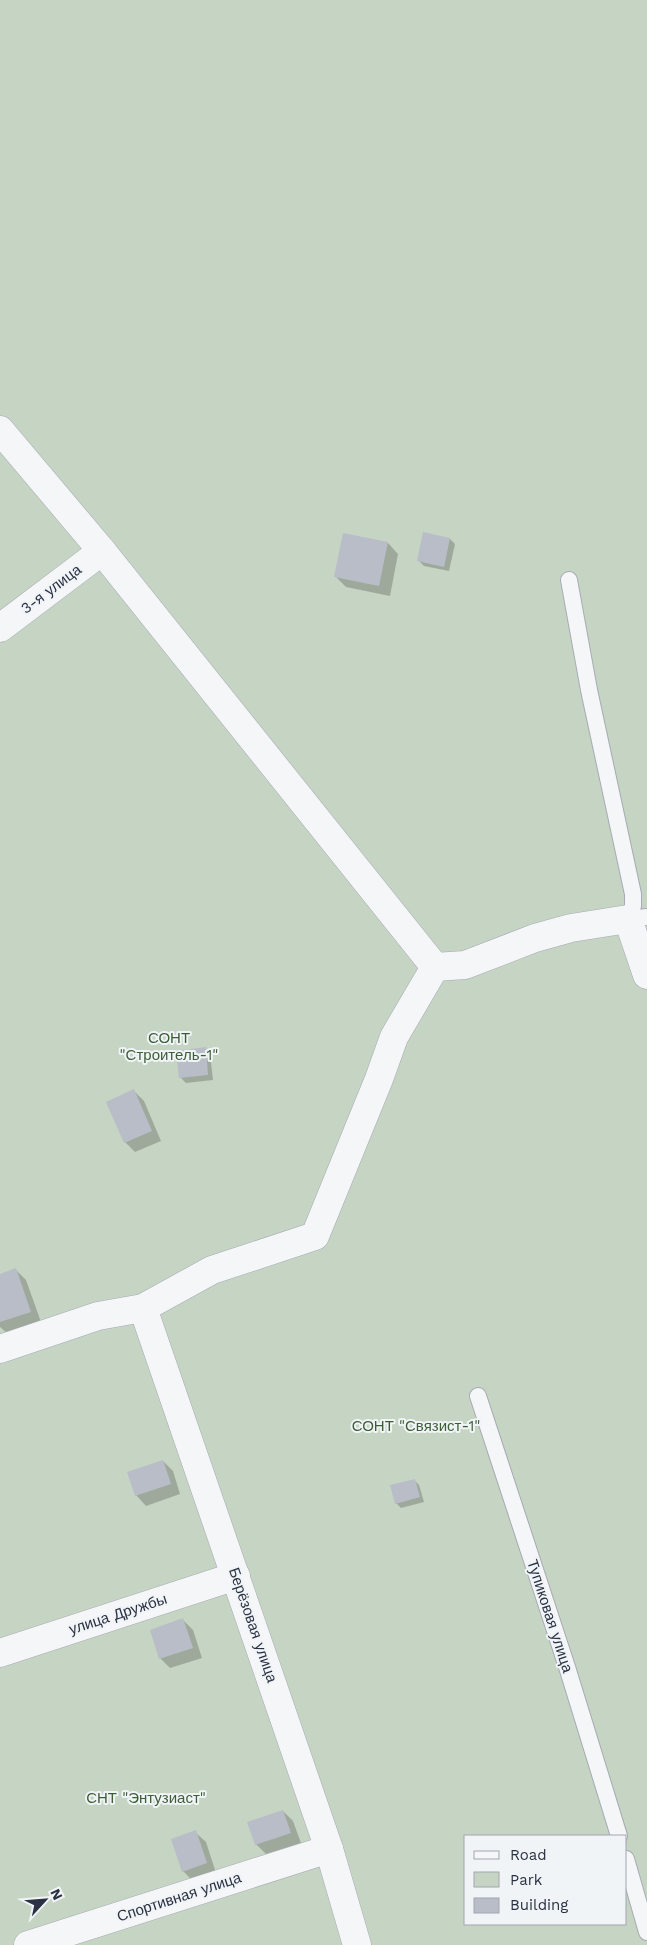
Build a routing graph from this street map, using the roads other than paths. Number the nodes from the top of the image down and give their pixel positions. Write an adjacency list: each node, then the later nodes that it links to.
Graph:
1 (0, 430): 2 (street)
2 (102, 550): 4 (street, 3-я улица); 6 (street)
3 (569, 580): 5 (lane)
4 (0, 628)
5 (637, 918): 6 (street); 7 (street)
6 (435, 968): 8 (street)
7 (647, 975)
8 (143, 1308): 9 (street); 11 (street, Берёзовая улица)
9 (0, 1349)
10 (478, 1396): 13 (lane, Тупиковая улица)
11 (236, 1576): 12 (street, улица Дружбы); 14 (street, Берёзовая улица)
12 (0, 1653)
13 (619, 1835)
14 (329, 1849): 17 (street, Спортивная улица); 18 (street, Берёзовая улица)
15 (627, 1862): 16 (lane)
16 (647, 1932)
17 (28, 1945)
18 (357, 1945)

